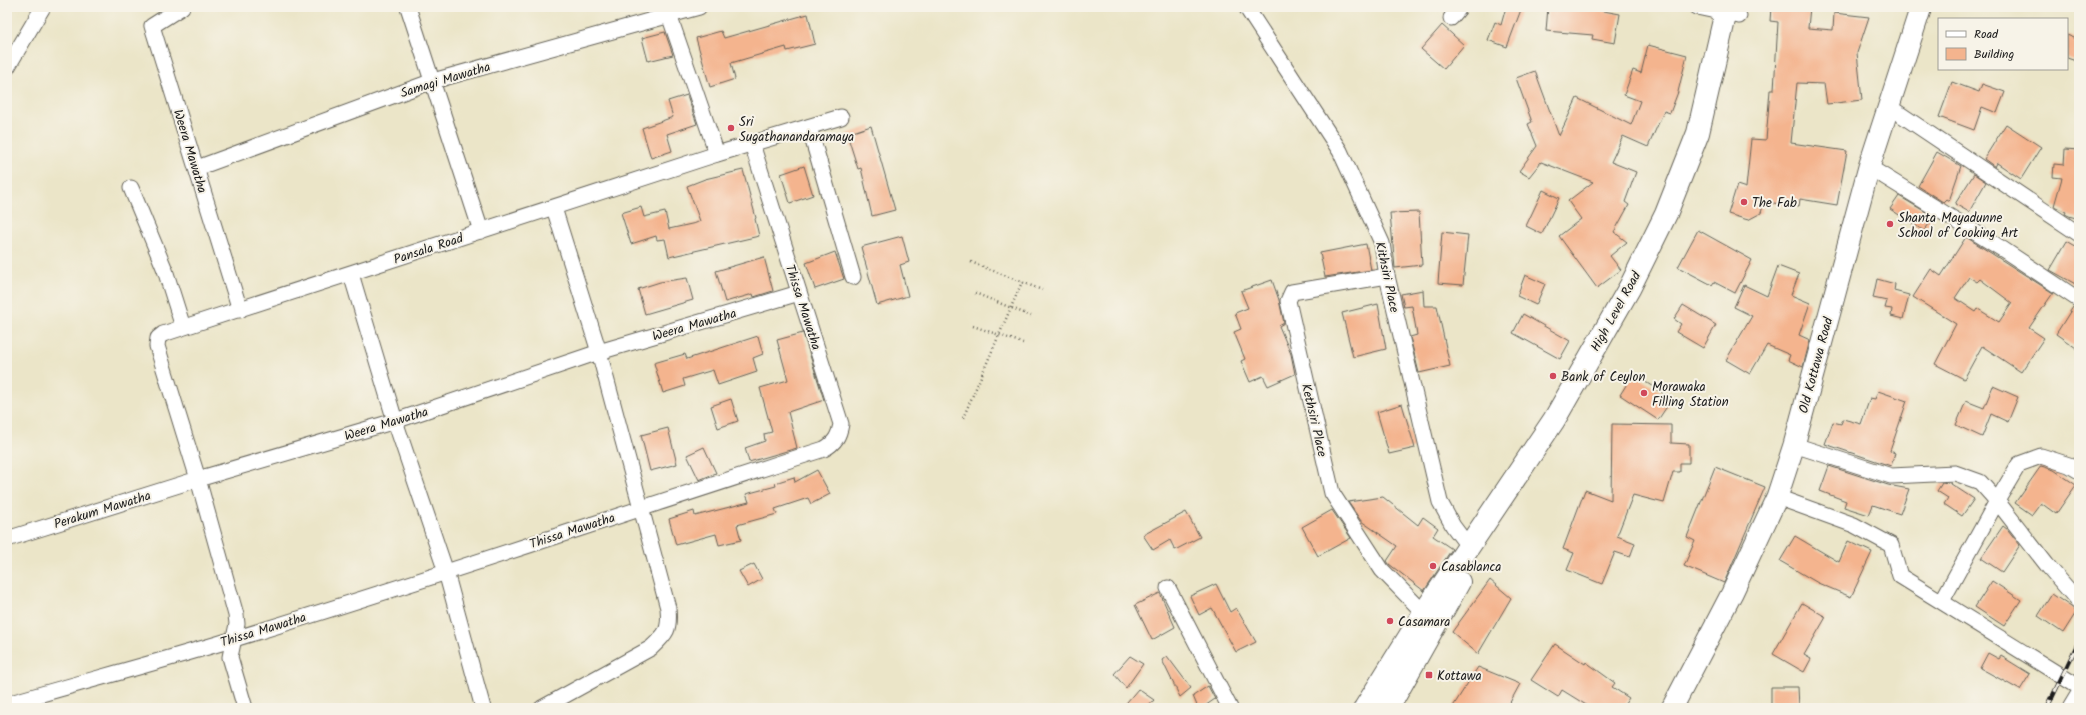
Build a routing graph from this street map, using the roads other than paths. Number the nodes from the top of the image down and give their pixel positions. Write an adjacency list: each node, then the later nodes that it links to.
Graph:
1 (43, 7): 10 (street)
2 (182, 7): 18 (street, Weera Mawatha)
3 (408, 7): 11 (street)
4 (699, 7): 9 (street, Samagi Mawatha)
5 (1246, 7): 24 (street, Kithsiri Place)
6 (1697, 7): 8 (street)
7 (1921, 7): 12 (street, Old Kottawa Road)
8 (1733, 11): 39 (highway, High Level Road); 54 (highway, High Level Road)
9 (669, 15): 11 (street, Samagi Mawatha); 16 (street)
10 (7, 68)
11 (433, 81): 18 (street, Samagi Mawatha); 21 (street)
12 (1888, 106): 17 (street, Old Kottawa Road); 22 (street)
13 (841, 117): 14 (street, Pansala Road)
14 (809, 127): 15 (street, Pansala Road); 25 (street)
15 (752, 144): 16 (street, Pansala Road); 26 (street, Thissa Mawatha)
16 (716, 154): 20 (street, Pansala Road)
17 (1869, 167): 27 (street); 32 (street, Old Kottawa Road)
18 (197, 168): 28 (street, Weera Mawatha)
19 (131, 188): 29 (street)
20 (554, 208): 21 (street, Pansala Road); 30 (street)
21 (481, 231): 23 (street, Pansala Road)
22 (2079, 234)
23 (351, 274): 28 (street, Pansala Road); 31 (street)
24 (1387, 276): 39 (street, Kithsiri Place); 44 (street, Kethsiri Place)
25 (852, 277)
26 (799, 293): 30 (street, Weera Mawatha); 37 (street, Thissa Mawatha)
27 (2079, 300)
28 (240, 310): 29 (street, Pansala Road)
29 (183, 327): 34 (street, Pansala Road)
30 (599, 352): 31 (street, Weera Mawatha); 37 (street)
31 (395, 421): 34 (street, Weera Mawatha); 40 (street)
32 (1794, 445): 35 (street, Old Kottawa Road); 36 (street)
33 (2079, 471): 36 (street)
34 (198, 479): 38 (street, Perakum Mawatha); 45 (street)
35 (1777, 496): 42 (street); 55 (street, Old Kottawa Road)
36 (1997, 501): 42 (street); 43 (street)
37 (640, 507): 40 (street, Thissa Mawatha); 51 (street)
38 (7, 538)
39 (1468, 546): 44 (highway, High Level Road)
40 (446, 572): 45 (street, Thissa Mawatha); 50 (street)
41 (1168, 588): 52 (street)
42 (1942, 601): 46 (street)
43 (2079, 602)
44 (1424, 613): 53 (highway, High Level Road)
45 (234, 639): 48 (street, Thissa Mawatha); 49 (street)
46 (2079, 687)
47 (2079, 693): 56 (street)
48 (7, 704)
49 (245, 708)
50 (483, 708)
51 (542, 708)
52 (1230, 708)
53 (1365, 708)
54 (1388, 708)
55 (1672, 708)
56 (2070, 708)

